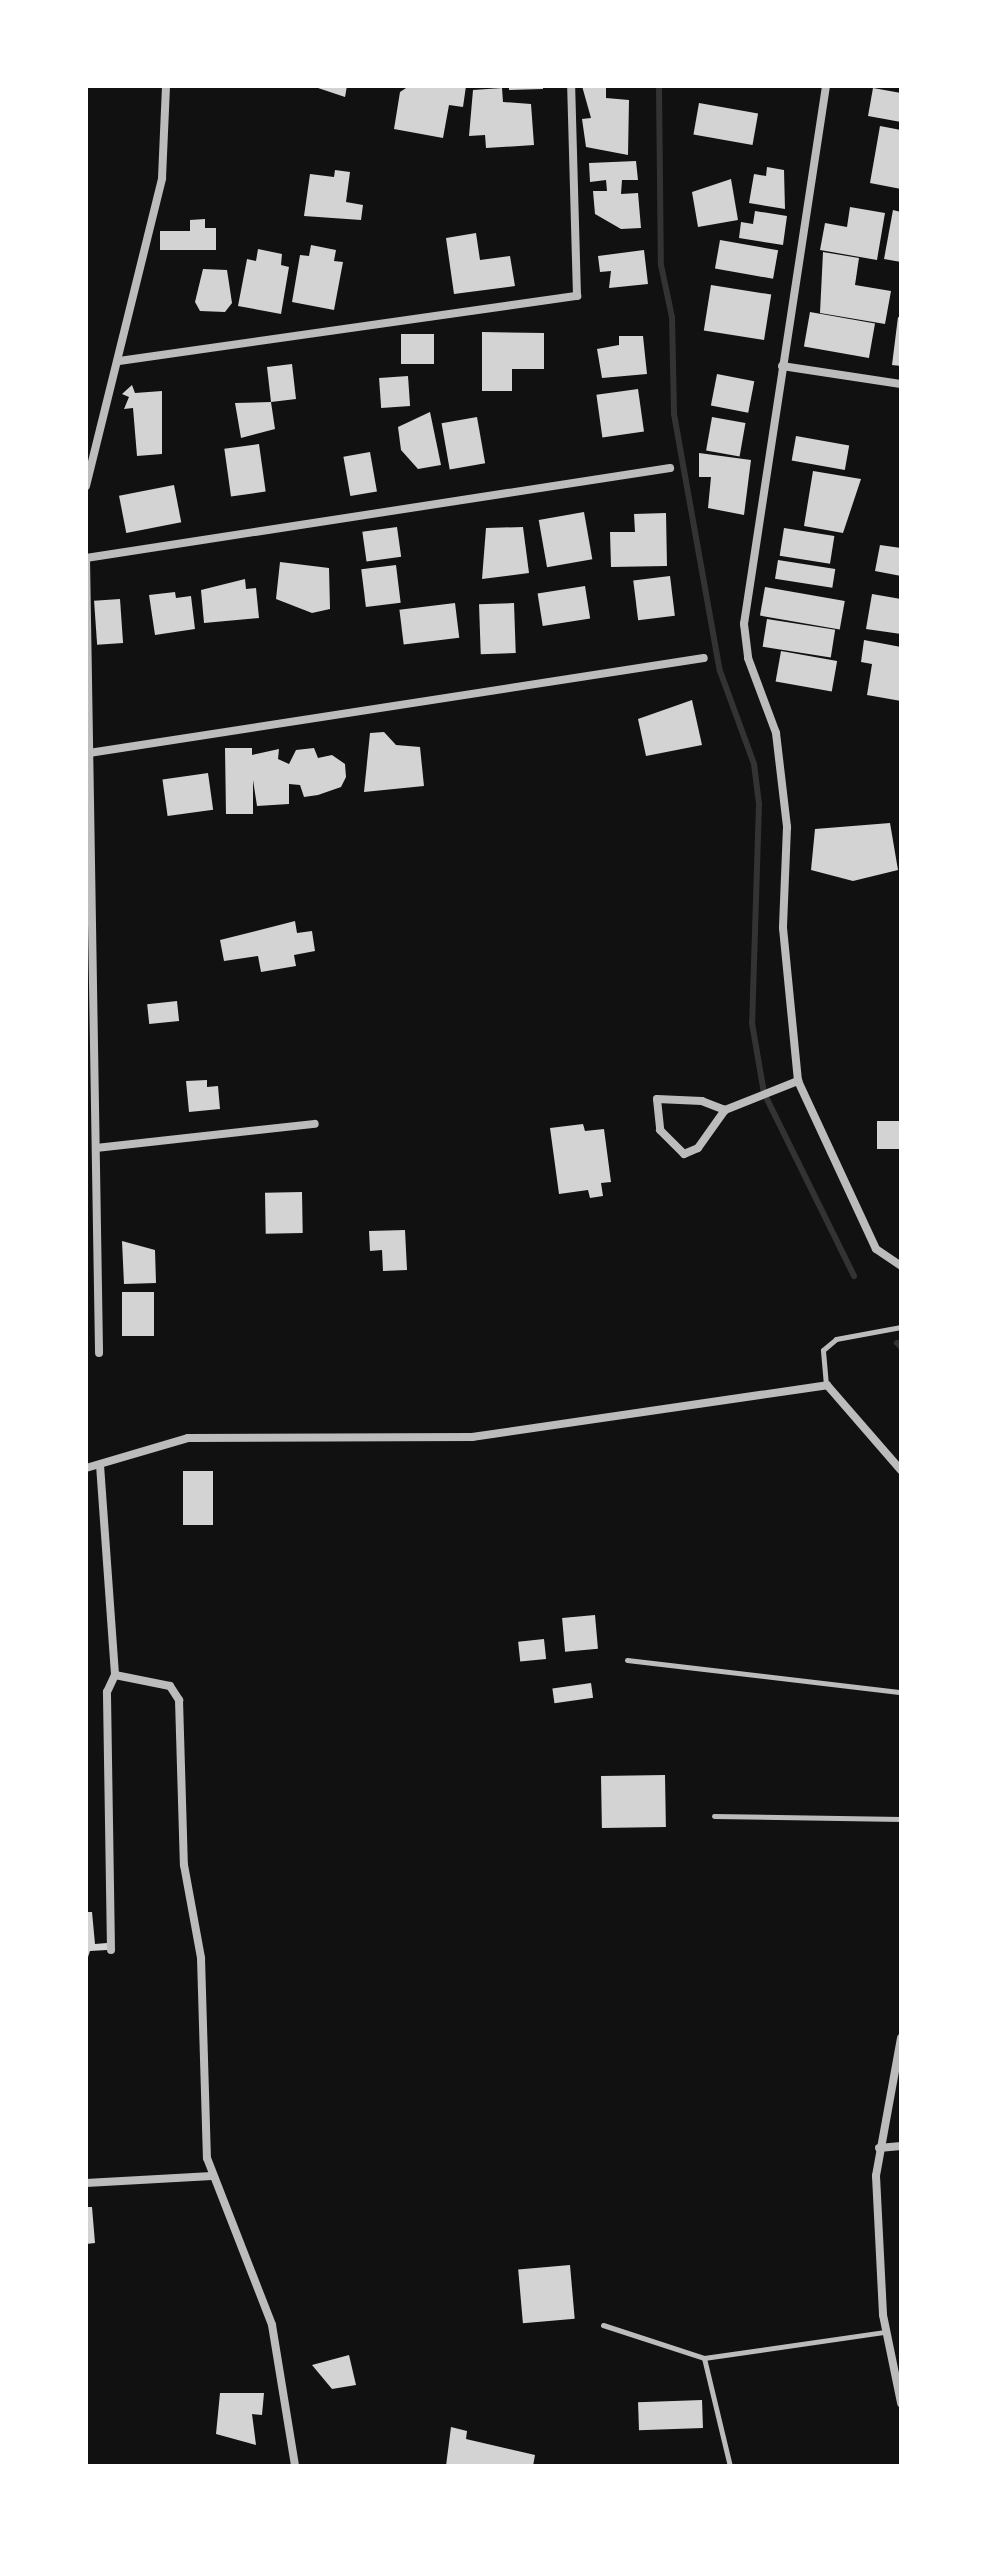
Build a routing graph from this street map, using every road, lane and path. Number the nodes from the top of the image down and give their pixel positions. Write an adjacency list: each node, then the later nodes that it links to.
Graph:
1 (166, 86): 4 (street)
2 (571, 86): 4 (street)
3 (826, 86): 5 (street)
4 (119, 361): 8 (street)
5 (782, 366): 6 (street); 12 (street)
6 (901, 384)
7 (670, 468): 9 (street)
8 (86, 486)
9 (86, 558): 11 (street)
10 (704, 658): 11 (street)
11 (89, 753): 15 (street)
12 (798, 1081): 13 (street); 16 (street)
13 (725, 1110): 13 (street)
14 (315, 1124): 15 (street)
15 (96, 1148): 18 (street)
16 (901, 1266)
17 (901, 1327): 19 (lane)
18 (99, 1353)
19 (827, 1385): 20 (street); 22 (street)
20 (100, 1465): 21 (street); 24 (street)
21 (86, 1468)
22 (901, 1470)
23 (627, 1660): 25 (lane)
24 (115, 1675): 28 (street); 32 (street)
25 (901, 1692)
26 (714, 1816): 27 (lane)
27 (901, 1819)
28 (111, 1950)
29 (901, 2038): 31 (street)
30 (901, 2146): 31 (street)
31 (879, 2148): 35 (street)
32 (212, 2176): 33 (street); 38 (street)
33 (86, 2183)
34 (603, 2325): 36 (lane)
35 (885, 2332): 36 (lane); 37 (street)
36 (704, 2358): 39 (lane)
37 (901, 2403)
38 (295, 2466)
39 (730, 2466)

